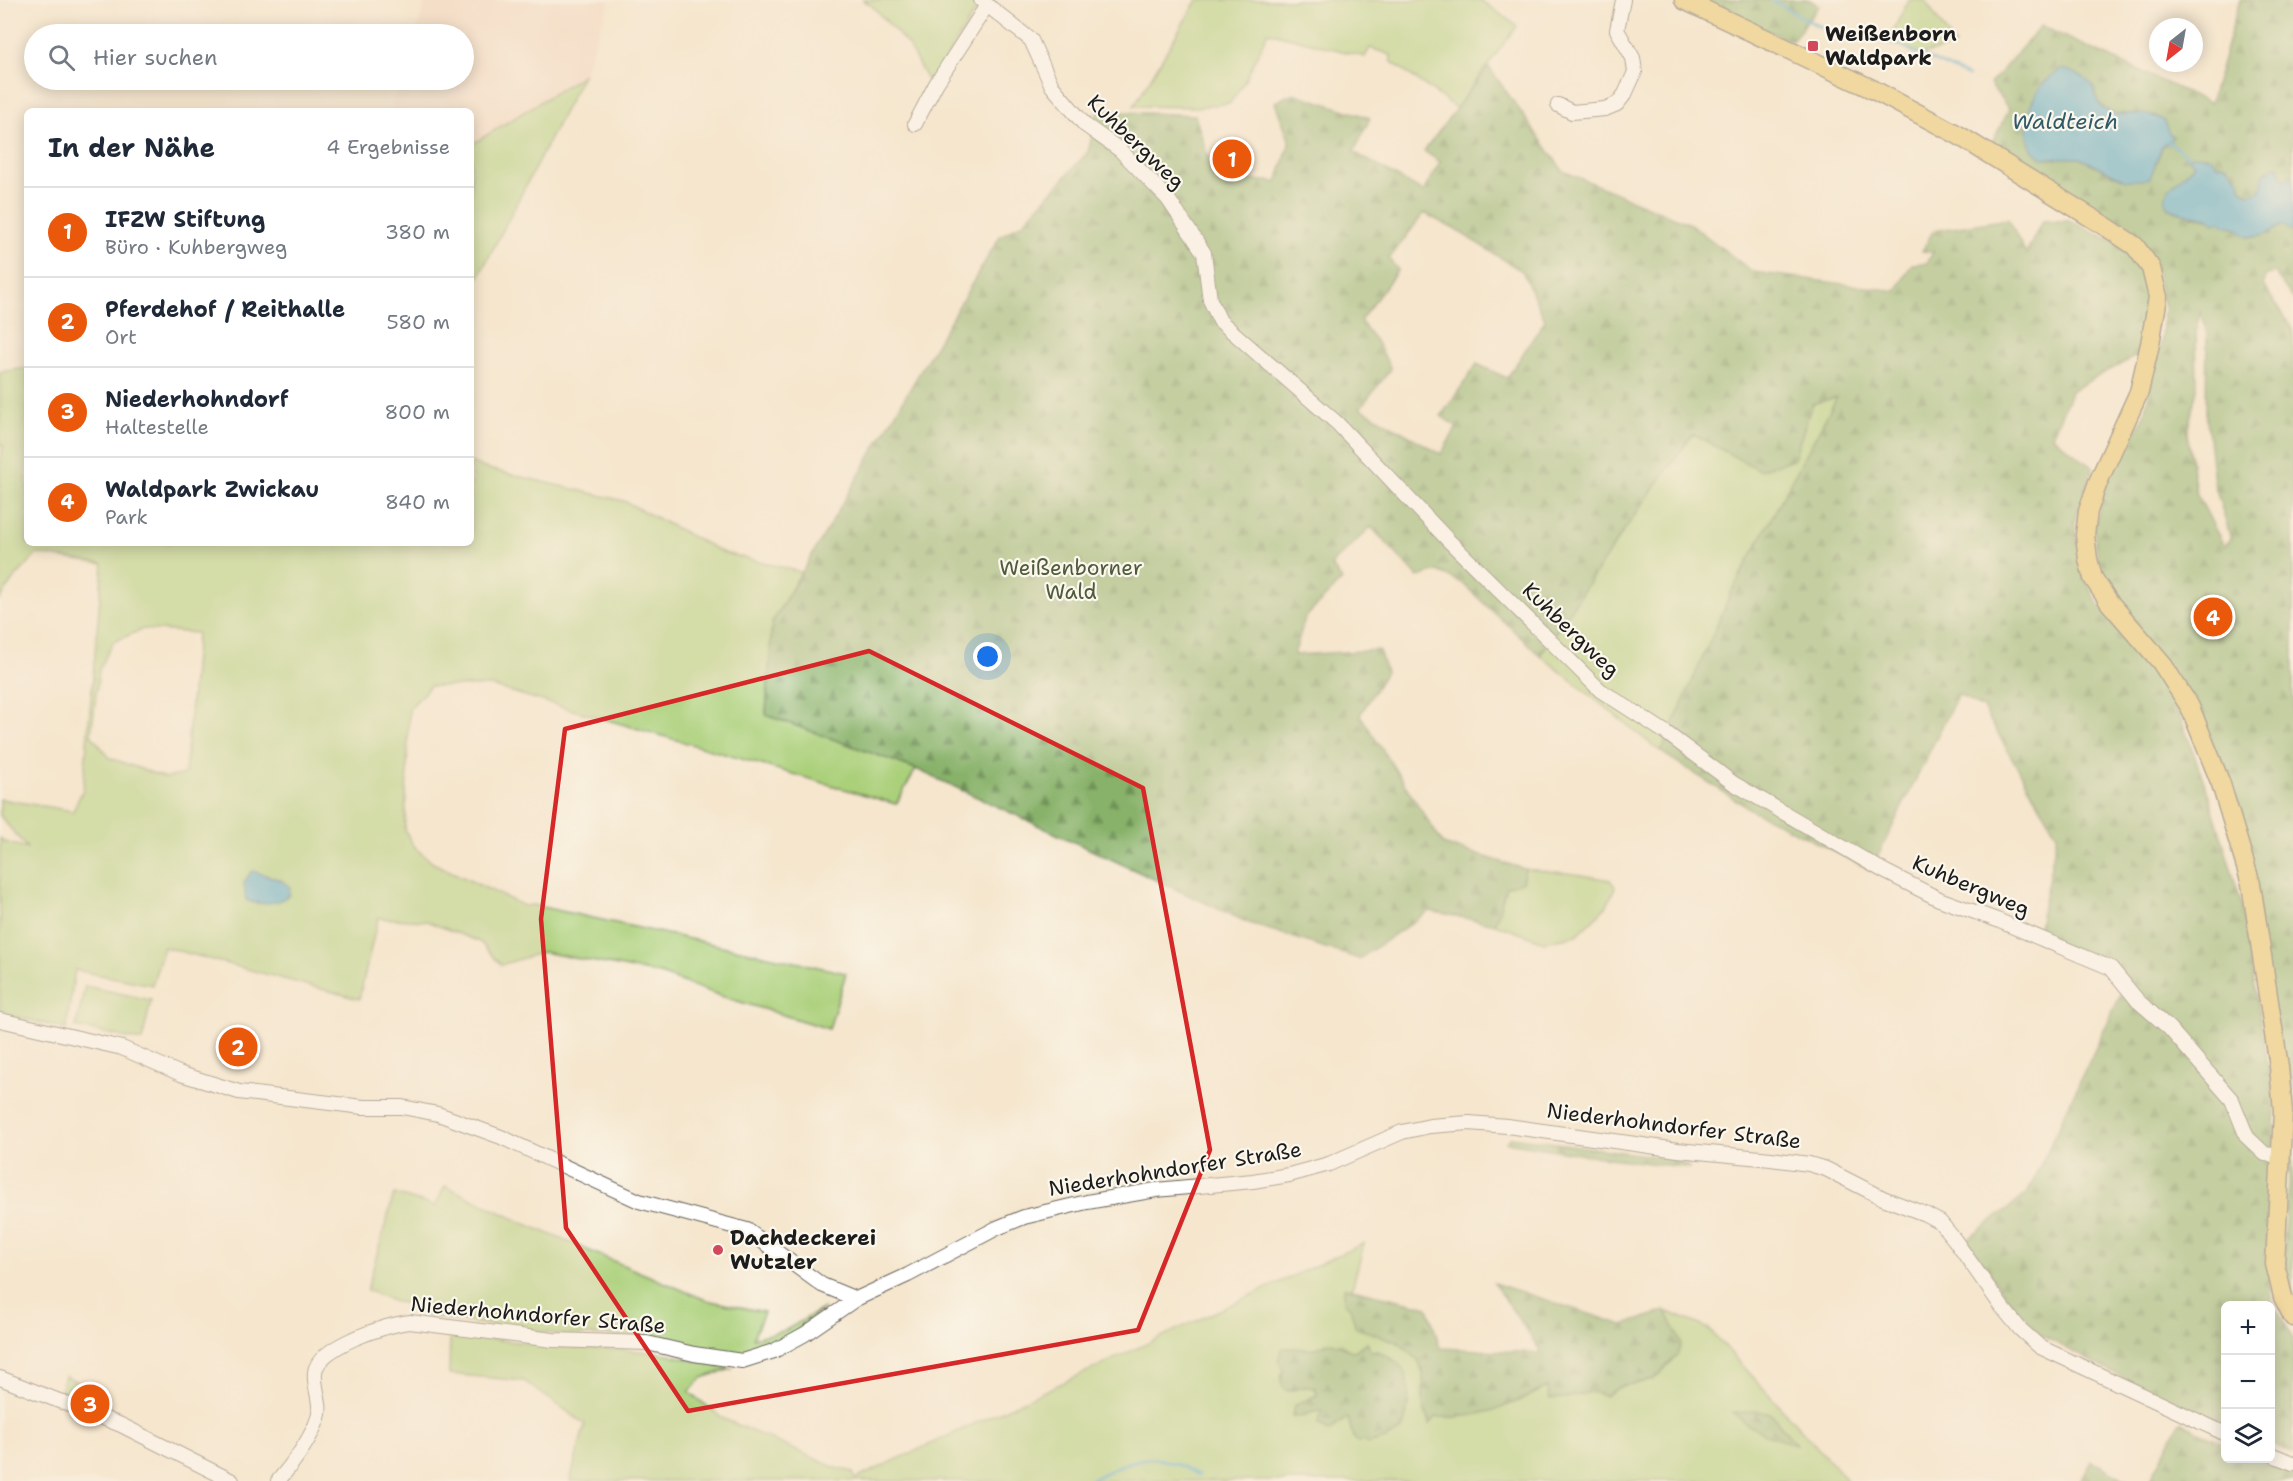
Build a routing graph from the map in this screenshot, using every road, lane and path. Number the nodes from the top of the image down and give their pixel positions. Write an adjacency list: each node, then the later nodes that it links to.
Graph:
1 (1623, 0): 4 (street)
2 (1684, 0): 7 (main road)
3 (984, 2): 5 (street, Kuhbergweg); 7 (street, Kuhbergweg)
4 (1558, 105)
5 (915, 124)
6 (0, 1020): 8 (street)
7 (2282, 1156): 9 (main road)
8 (856, 1299): 11 (street, Niederhohndorfer Straße); 15 (street, Niederhohndorfer Straße)
9 (2293, 1317)
10 (0, 1378): 14 (street)
11 (2221, 1432)
12 (2275, 1456): 13 (street)
13 (2293, 1463)
14 (232, 1481)
15 (278, 1481)

